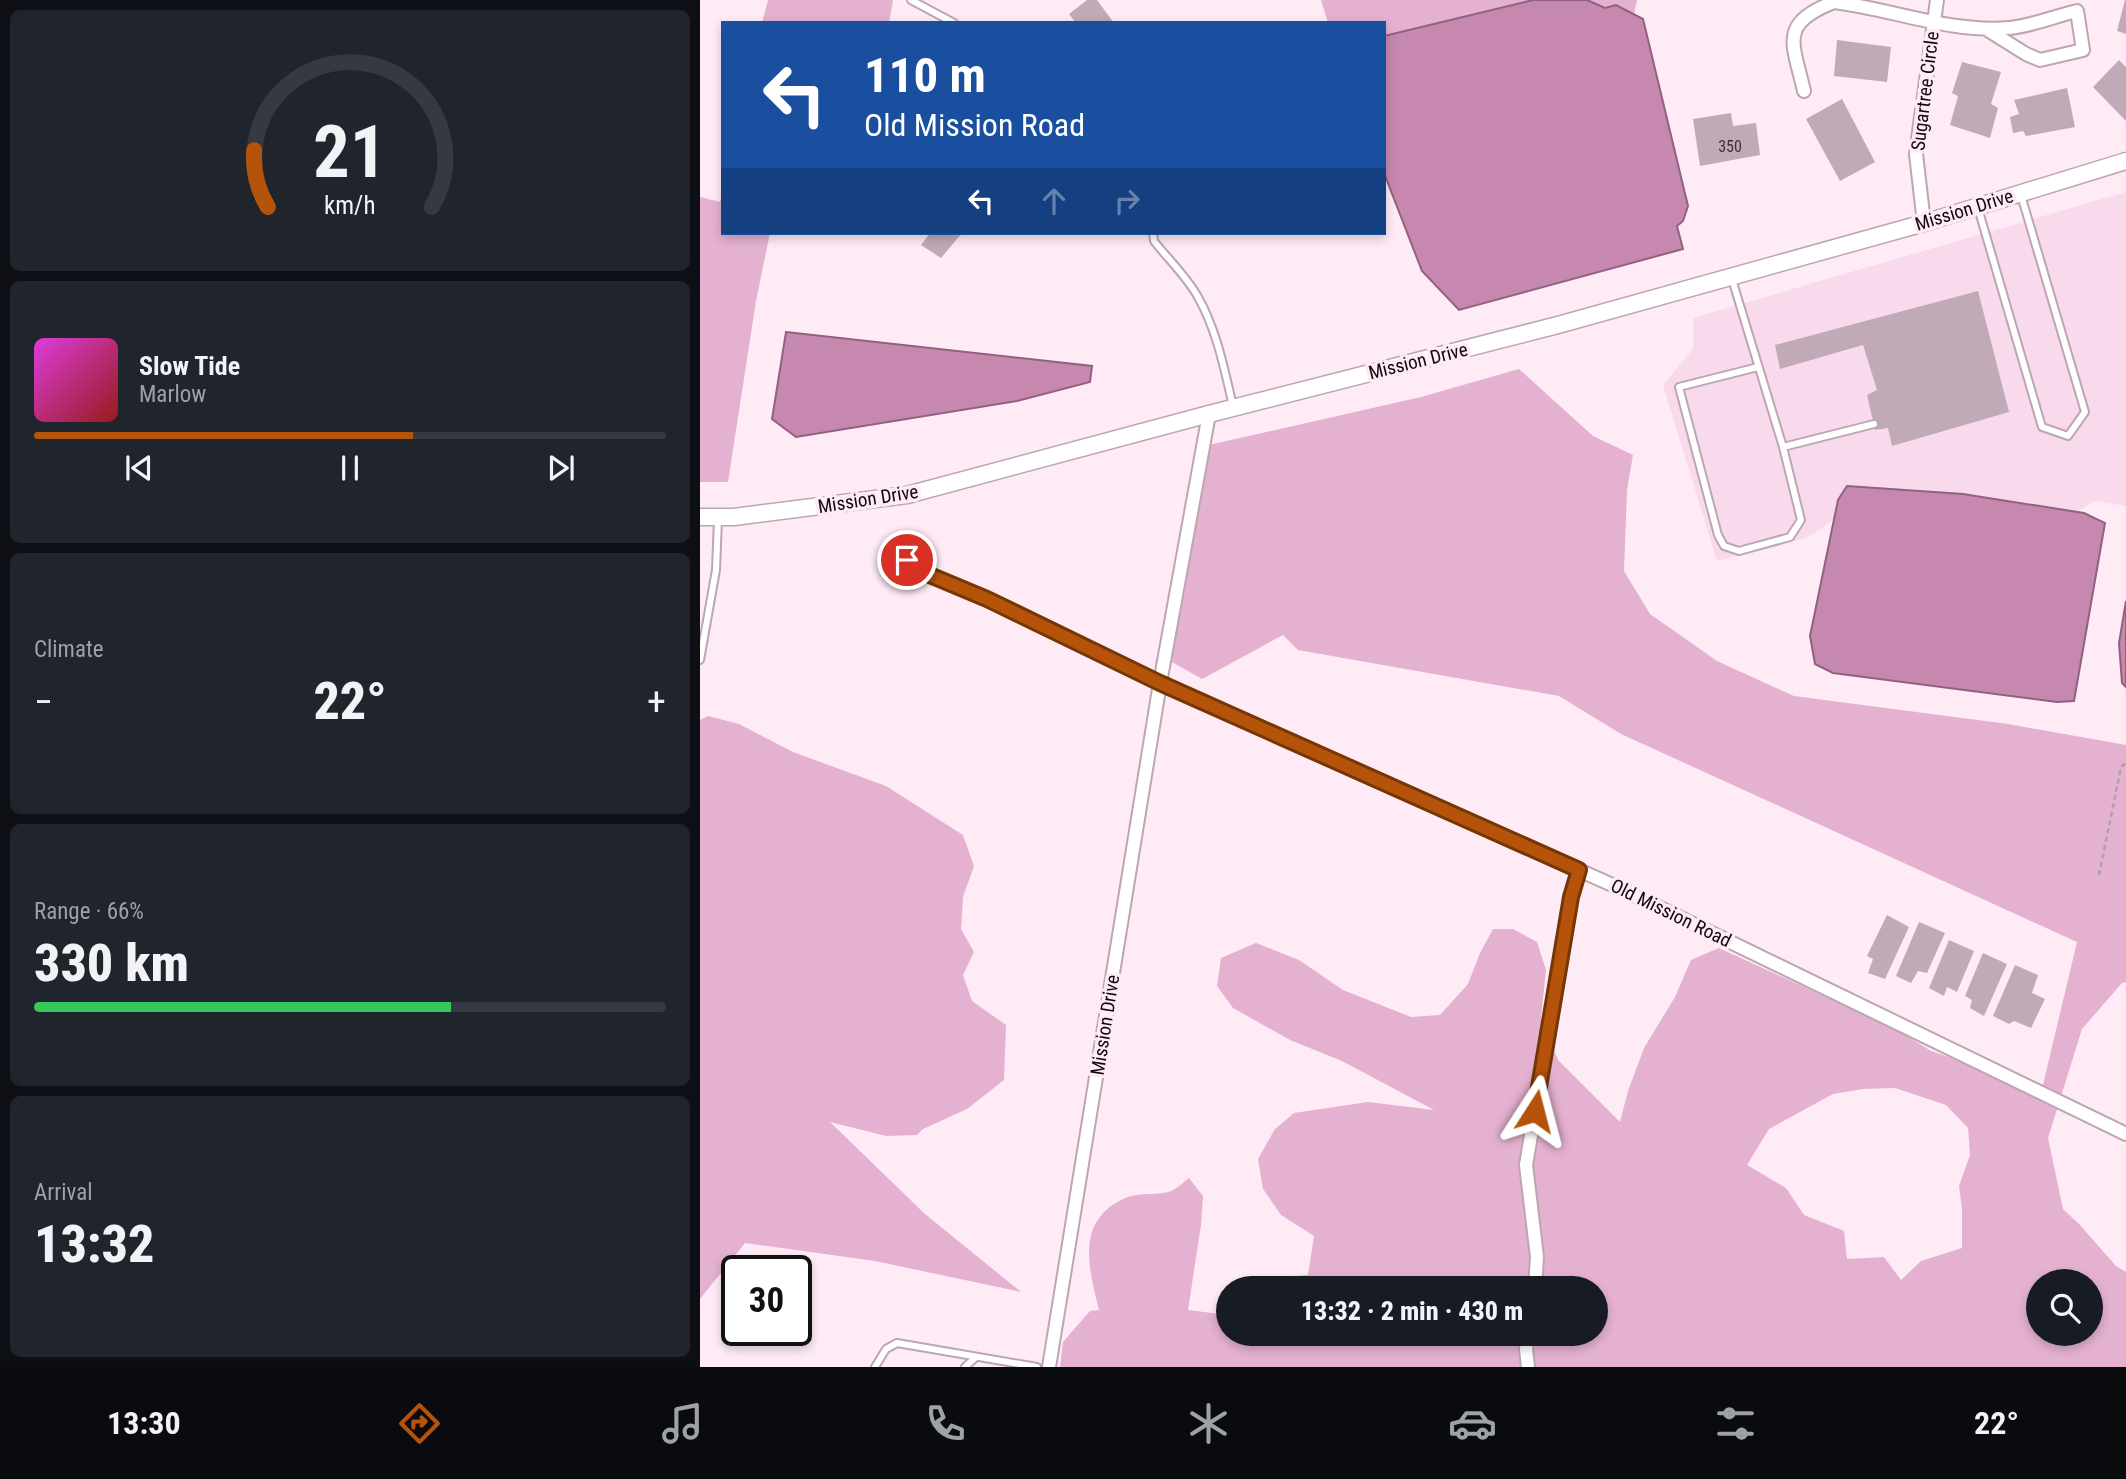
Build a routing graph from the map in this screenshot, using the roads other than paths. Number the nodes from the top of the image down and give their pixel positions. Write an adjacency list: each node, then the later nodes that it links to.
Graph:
1 (911, 0): 3 (lane)
2 (1937, 0): 4 (street, Sugartree Circle)
3 (950, 21)
4 (1934, 23): 5 (street); 6 (street); 10 (street, Sugartree Circle)
5 (1986, 29): 5 (street)
6 (1804, 91)
7 (2126, 161): 8 (street, Mission Drive)
8 (2020, 193): 9 (street, Mission Drive); 9 (lane)
9 (1977, 207): 10 (street, Mission Drive)
10 (1924, 223): 12 (street, Mission Drive)
11 (1153, 235): 14 (lane)
12 (1731, 277): 13 (lane); 14 (street, Mission Drive)
13 (1758, 366): 17 (lane); 17 (lane)
14 (1233, 408): 15 (street, Mission Drive)
15 (1209, 414): 19 (street, Mission Drive); 22 (street, Mission Drive)
16 (1874, 424): 17 (lane)
17 (1783, 447)
18 (700, 517): 19 (street, Mission Drive)
19 (718, 517): 21 (lane)
20 (907, 560): 22 (street, Old Mission Road)
21 (700, 660)
22 (1160, 683): 23 (street, Old Mission Road); 31 (street, Mission Drive)
23 (1579, 870): 24 (street, Old Mission Road); 25 (street)
24 (2126, 1134)
25 (1536, 1276)
26 (1526, 1346): 32 (street)
27 (976, 1357): 28 (lane); 29 (lane); 30 (lane)
28 (875, 1367)
29 (965, 1367)
30 (1038, 1367)
31 (1049, 1367)
32 (1528, 1367)

